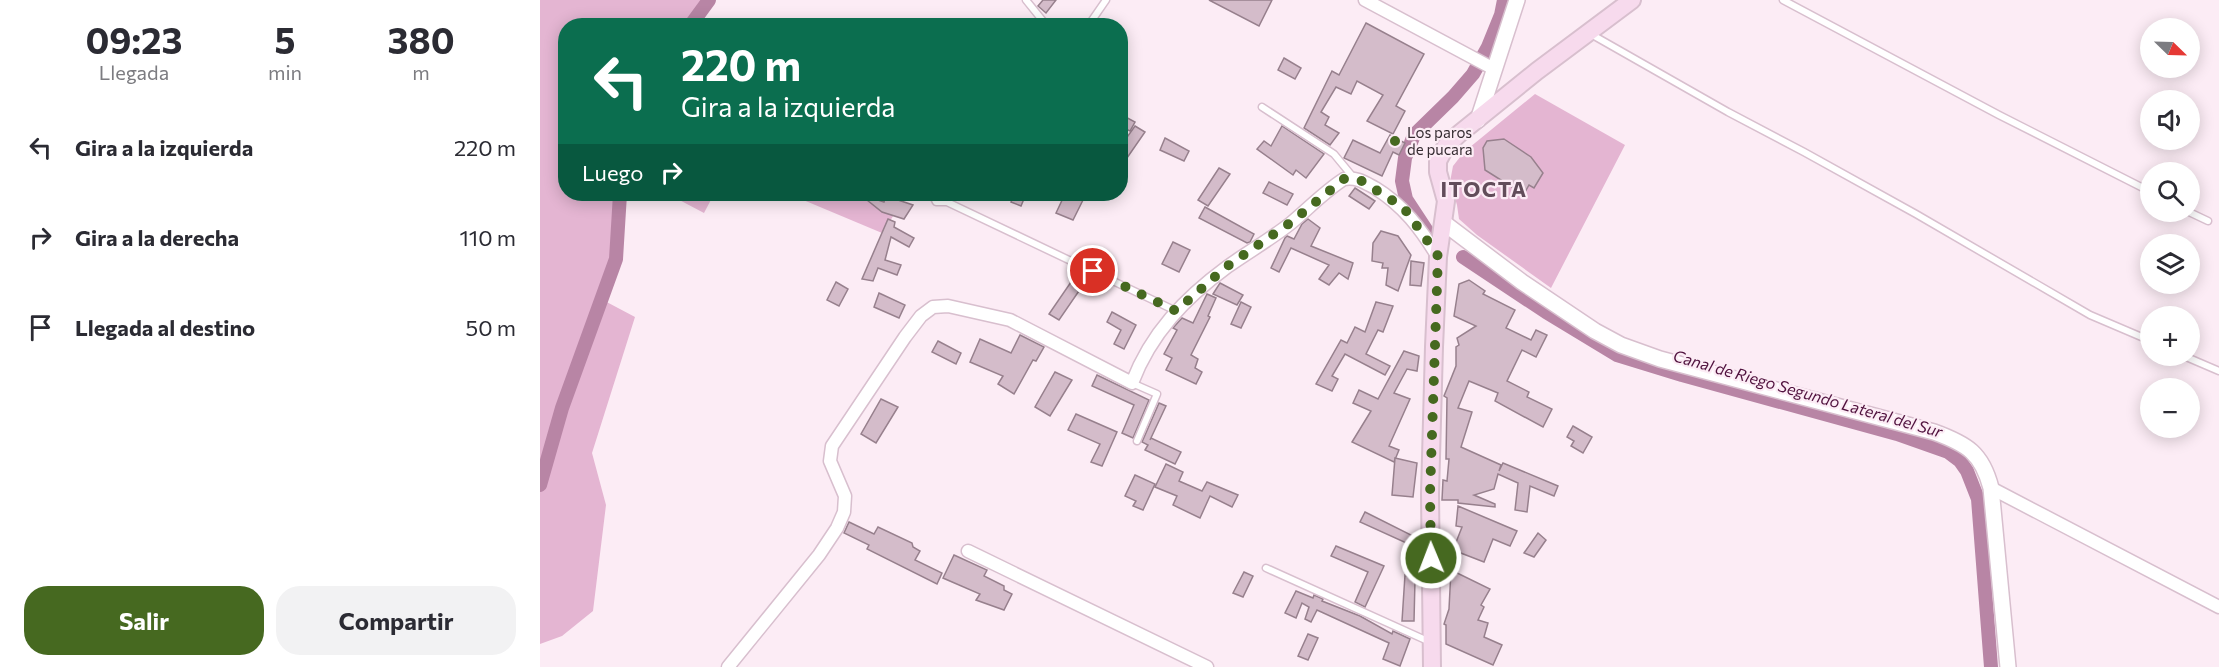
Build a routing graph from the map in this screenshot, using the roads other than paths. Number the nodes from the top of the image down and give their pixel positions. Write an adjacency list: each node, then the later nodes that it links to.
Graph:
1 (1026, 0): 7 (lane)
2 (1106, 0): 8 (lane)
3 (1365, 0): 10 (street)
4 (1517, 0): 10 (street)
5 (1632, 0): 9 (main road)
6 (1783, 0): 14 (lane)
7 (1041, 18)
8 (1094, 18)
9 (1587, 32): 12 (main road); 21 (lane)
10 (1491, 67): 12 (street)
11 (1262, 107): 13 (lane)
12 (1478, 120): 18 (main road)
13 (1353, 178): 19 (street); 20 (street)
14 (2140, 186)
15 (936, 201): 20 (lane)
16 (2200, 217): 17 (lane)
17 (2208, 221)
18 (1444, 223): 19 (main road); 26 (street)
19 (1438, 256): 30 (main road)
20 (1176, 311): 24 (street)
21 (2140, 336)
22 (2200, 363): 23 (lane)
23 (2219, 371)
24 (1132, 382): 25 (lane); 31 (street)
25 (1137, 441)
26 (1991, 488): 29 (street); 34 (street)
27 (968, 551): 32 (street)
28 (1266, 568): 30 (lane)
29 (2219, 607)
30 (1433, 644): 33 (main road)
31 (728, 667)
32 (1207, 667)
33 (1432, 667)
34 (2008, 667)

